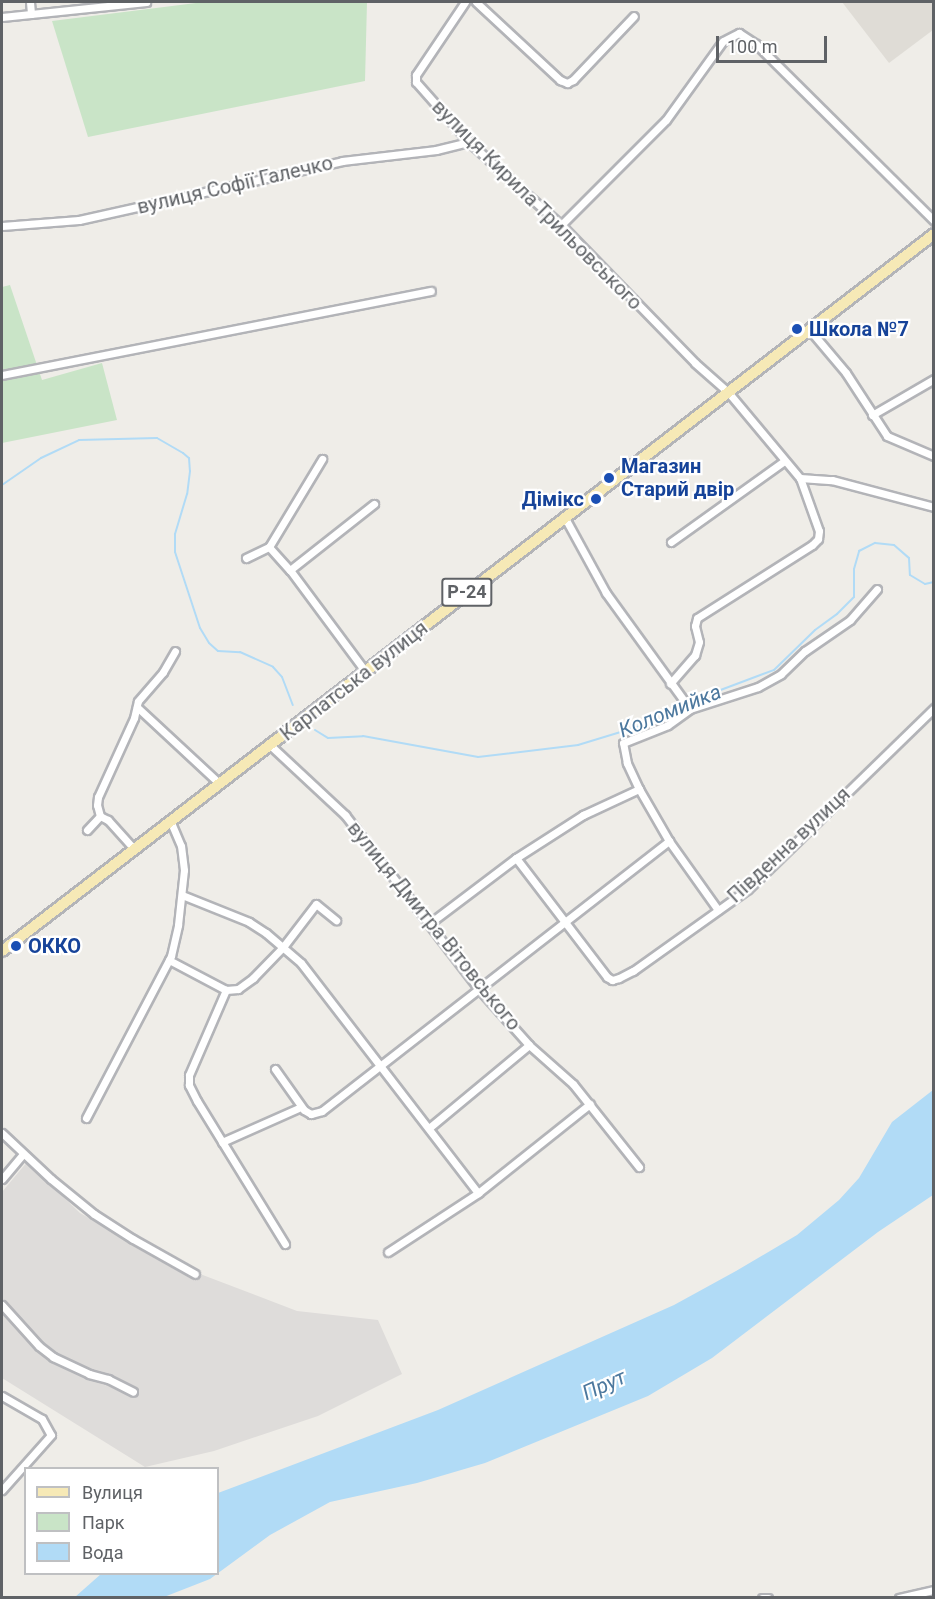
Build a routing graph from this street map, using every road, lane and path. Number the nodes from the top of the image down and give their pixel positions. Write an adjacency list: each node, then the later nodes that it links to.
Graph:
1 (30, 2): 5 (street)
2 (146, 2): 5 (street)
3 (465, 2): 8 (street, вулиця Кирила Трильовського)
4 (476, 2): 6 (street)
5 (31, 14): 7 (street)
6 (634, 16)
7 (2, 17)
8 (469, 142): 10 (street, вулиця Кирила Трильовського); 11 (street, вулиця Софії Галечко)
9 (933, 221): 10 (street)
10 (561, 225): 17 (street, вулиця Кирила Трильовського)
11 (2, 226)
12 (933, 234): 14 (main road, Карпатська вулиця / Р-24)
13 (431, 291): 15 (street)
14 (809, 329): 17 (main road, Карпатська вулиця / Р-24); 18 (street)
15 (2, 375)
16 (933, 379): 18 (street)
17 (728, 392): 21 (street, вулиця Кирила Трильовського); 25 (main road, Карпатська вулиця / Р-24)
18 (872, 415): 19 (street)
19 (933, 456)
20 (322, 459): 27 (street)
21 (784, 461): 22 (street, вулиця Кирила Трильовського); 26 (street)
22 (800, 478): 24 (street); 33 (street)
23 (374, 504): 29 (street)
24 (933, 507)
25 (565, 518): 32 (main road, Карпатська вулиця / Р-24); 33 (street)
26 (671, 542)
27 (269, 547): 28 (street); 29 (street)
28 (246, 558)
29 (290, 570): 32 (street)
30 (877, 589): 34 (street)
31 (175, 651): 35 (street)
32 (365, 671): 37 (main road, Карпатська вулиця / Р-24)
33 (670, 684): 34 (street)
34 (688, 706): 39 (street)
35 (137, 707): 38 (street); 40 (street)
36 (933, 708): 47 (street, Південна вулиця)
37 (270, 746): 38 (main road, Карпатська вулиця / Р-24); 49 (street, вулиця Дмитра Вітовського)
38 (220, 784): 41 (main road, Карпатська вулиця / Р-24)
39 (639, 789): 43 (street); 45 (street)
40 (100, 816): 42 (street); 44 (street)
41 (171, 822): 44 (main road, Карпатська вулиця / Р-24); 46 (street)
42 (87, 830)
43 (669, 841): 47 (street); 50 (street)
44 (134, 849): 52 (main road, Карпатська вулиця / Р-24)
45 (516, 858): 49 (street); 50 (street, Південна вулиця)
46 (182, 895): 51 (street); 53 (street)
47 (718, 910): 50 (street, Південна вулиця)
48 (336, 920): 51 (street)
49 (430, 923): 54 (street, вулиця Дмитра Вітовського)
50 (563, 923): 54 (street)
51 (283, 947): 55 (street); 57 (street)
52 (2, 951)
53 (170, 960): 55 (street); 61 (street)
54 (479, 989): 56 (street, вулиця Дмитра Вітовського); 57 (street)
55 (226, 990): 64 (street)
56 (529, 1045): 59 (street, вулиця Дмитра Вітовського); 62 (street)
57 (381, 1066): 60 (street); 62 (street)
58 (275, 1069): 60 (street)
59 (590, 1104): 66 (street, вулиця Дмитра Вітовського); 68 (street)
60 (301, 1107): 64 (street)
61 (86, 1118)
62 (429, 1128): 68 (street)
63 (2, 1133): 65 (street)
64 (222, 1142): 69 (street)
65 (23, 1154): 67 (street); 71 (street)
66 (639, 1167)
67 (2, 1179)
68 (478, 1193): 70 (street)
69 (285, 1244)
70 (388, 1252)
71 (195, 1274)
72 (2, 1305): 73 (street)
73 (133, 1392)
74 (2, 1395): 75 (street)
75 (2, 1490)
76 (933, 1590): 79 (street)
77 (762, 1598): 78 (street)
78 (768, 1598)
79 (899, 1598)

